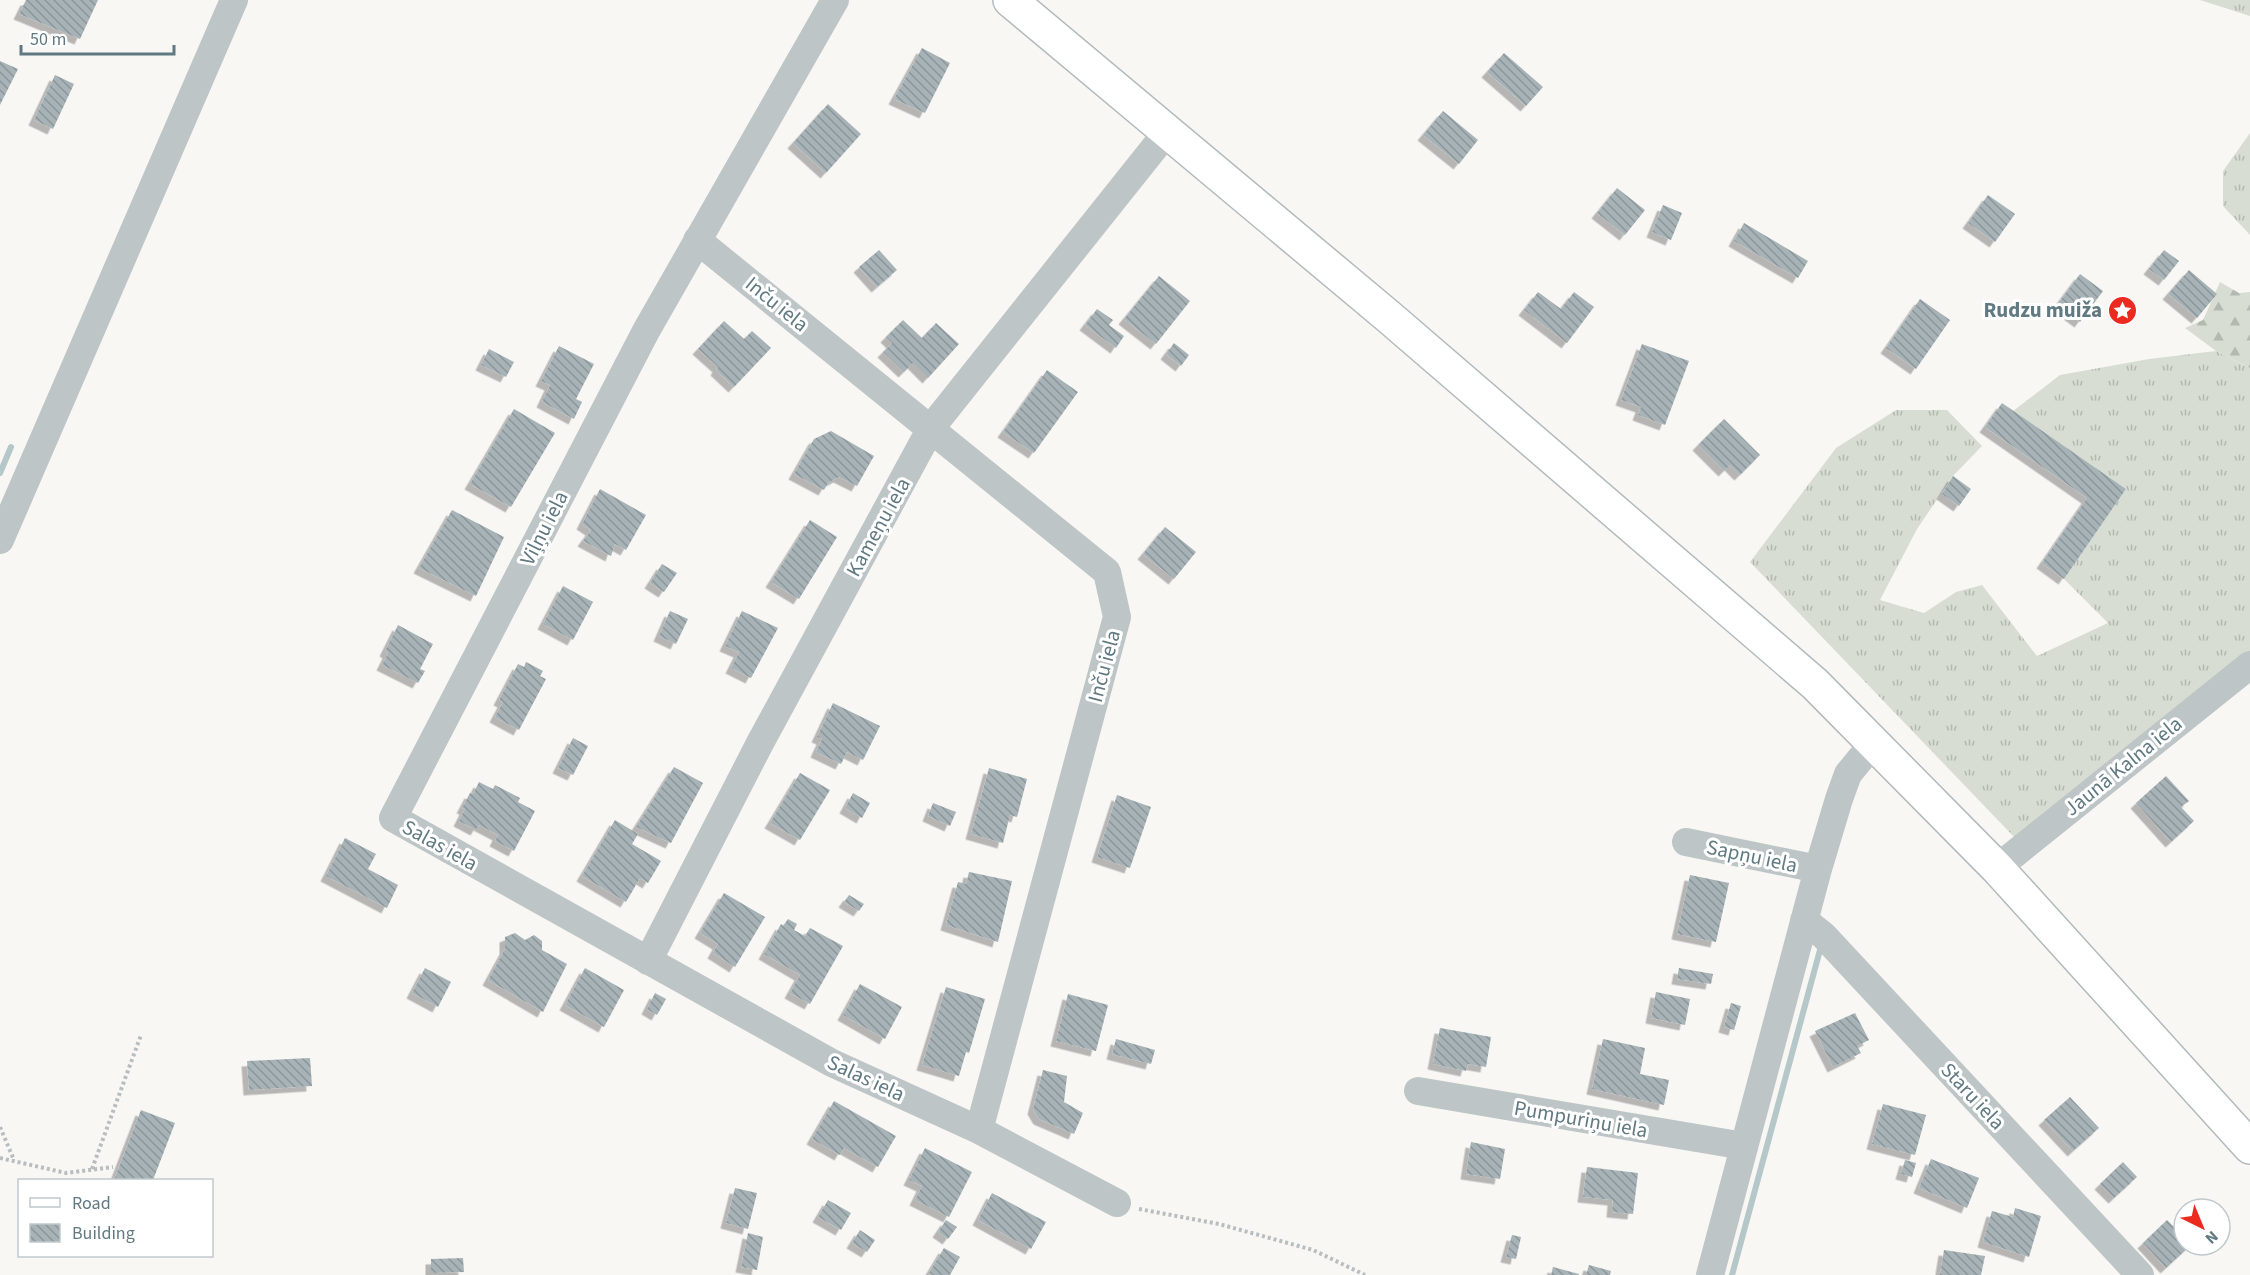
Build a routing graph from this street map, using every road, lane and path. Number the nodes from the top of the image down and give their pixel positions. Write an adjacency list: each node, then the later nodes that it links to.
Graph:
1 (234, 0): 7 (street)
2 (836, 0): 5 (street, Viļņu iela)
3 (1010, 0): 4 (main road)
4 (1167, 132): 6 (street, Kameņu iela); 9 (main road)
5 (697, 240): 6 (street, Inču iela); 10 (street, Viļņu iela)
6 (931, 428): 15 (street, Kameņu iela); 19 (street, Inču iela)
7 (0, 540)
8 (2250, 665): 12 (street, Jaunā Kalna iela)
9 (1877, 745): 12 (main road); 13 (street)
10 (393, 818): 15 (street, Salas iela)
11 (1686, 842): 13 (street, Sapņu iela)
12 (1997, 868): 21 (main road)
13 (1818, 869): 14 (street)
14 (1804, 920): 20 (street); 29 (street, Staru iela)
15 (648, 961): 19 (street, Salas iela)
16 (141, 1035): 25 (path)
17 (1418, 1091): 20 (street, Pumpuriņu iela)
18 (0, 1127): 23 (path)
19 (979, 1130): 26 (street, Salas iela)
20 (1744, 1146): 28 (street)
21 (2250, 1147)
22 (0, 1158): 23 (path)
23 (14, 1161): 25 (path)
24 (113, 1167): 25 (path)
25 (92, 1169)
26 (1117, 1203): 27 (path)
27 (1365, 1275)
28 (1710, 1275)
29 (2140, 1275)

